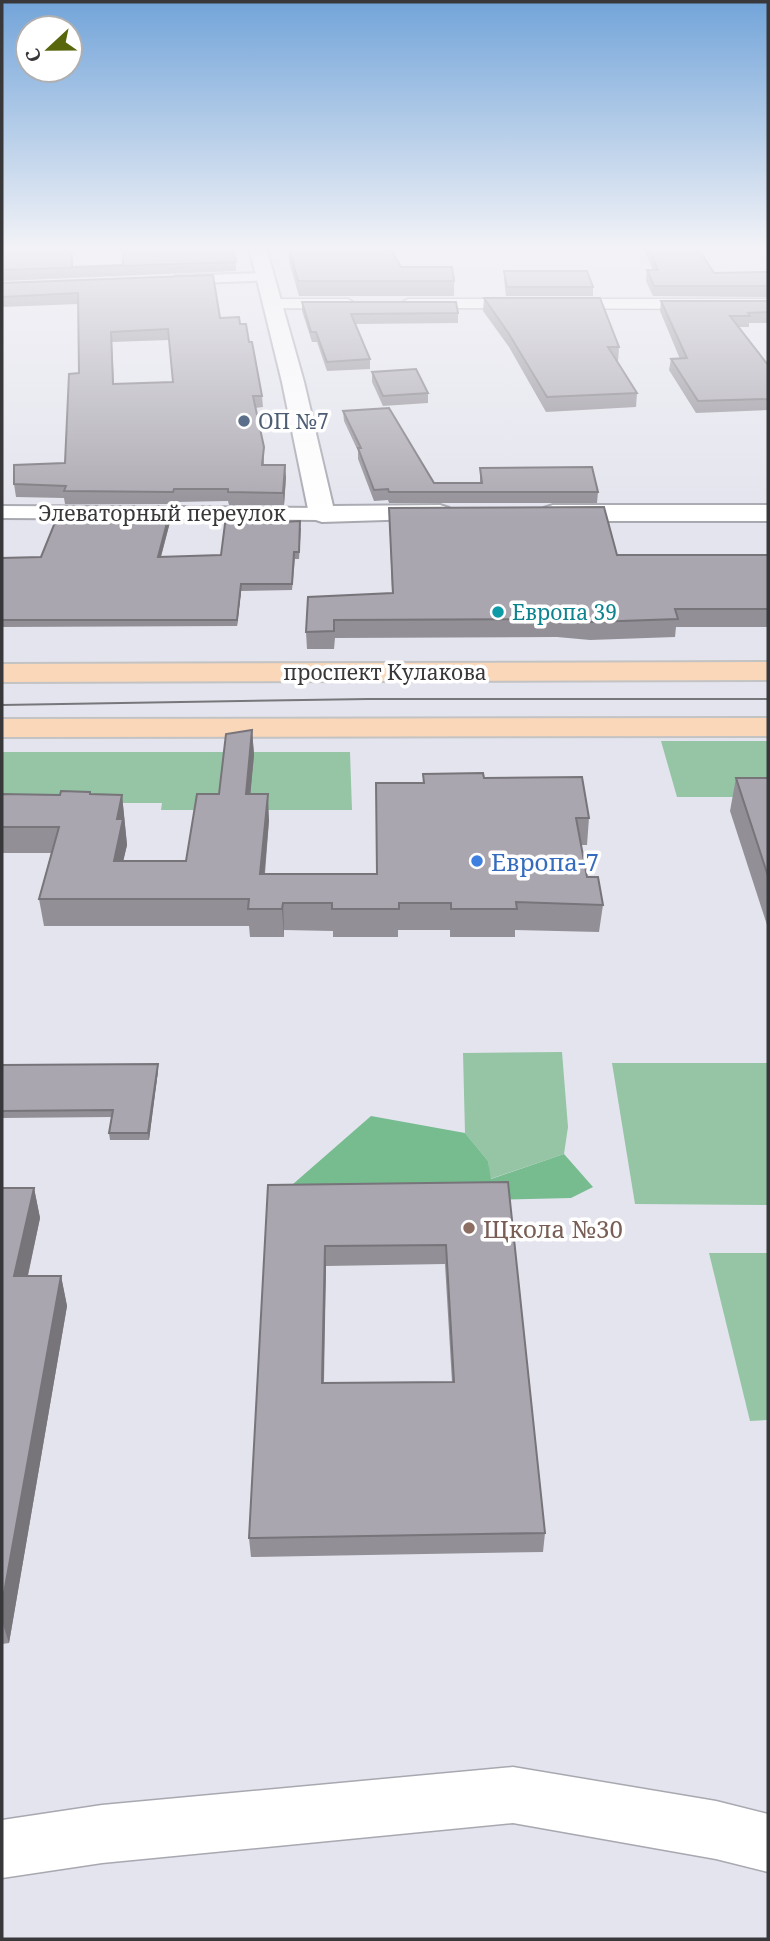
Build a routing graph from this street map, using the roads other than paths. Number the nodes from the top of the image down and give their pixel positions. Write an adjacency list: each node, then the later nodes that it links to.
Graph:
1 (281, 338): 6 (main road)
2 (2, 512): 6 (street, Элеваторный переулок)
3 (464, 513): 6 (main road)
4 (533, 513): 5 (main road)
5 (768, 513)
6 (322, 514)
7 (768, 671): 8 (main road, проспект Кулакова)
8 (2, 673)
9 (768, 727): 10 (main road)
10 (2, 728)
11 (768, 1843): 12 (street)
12 (2, 1849)

